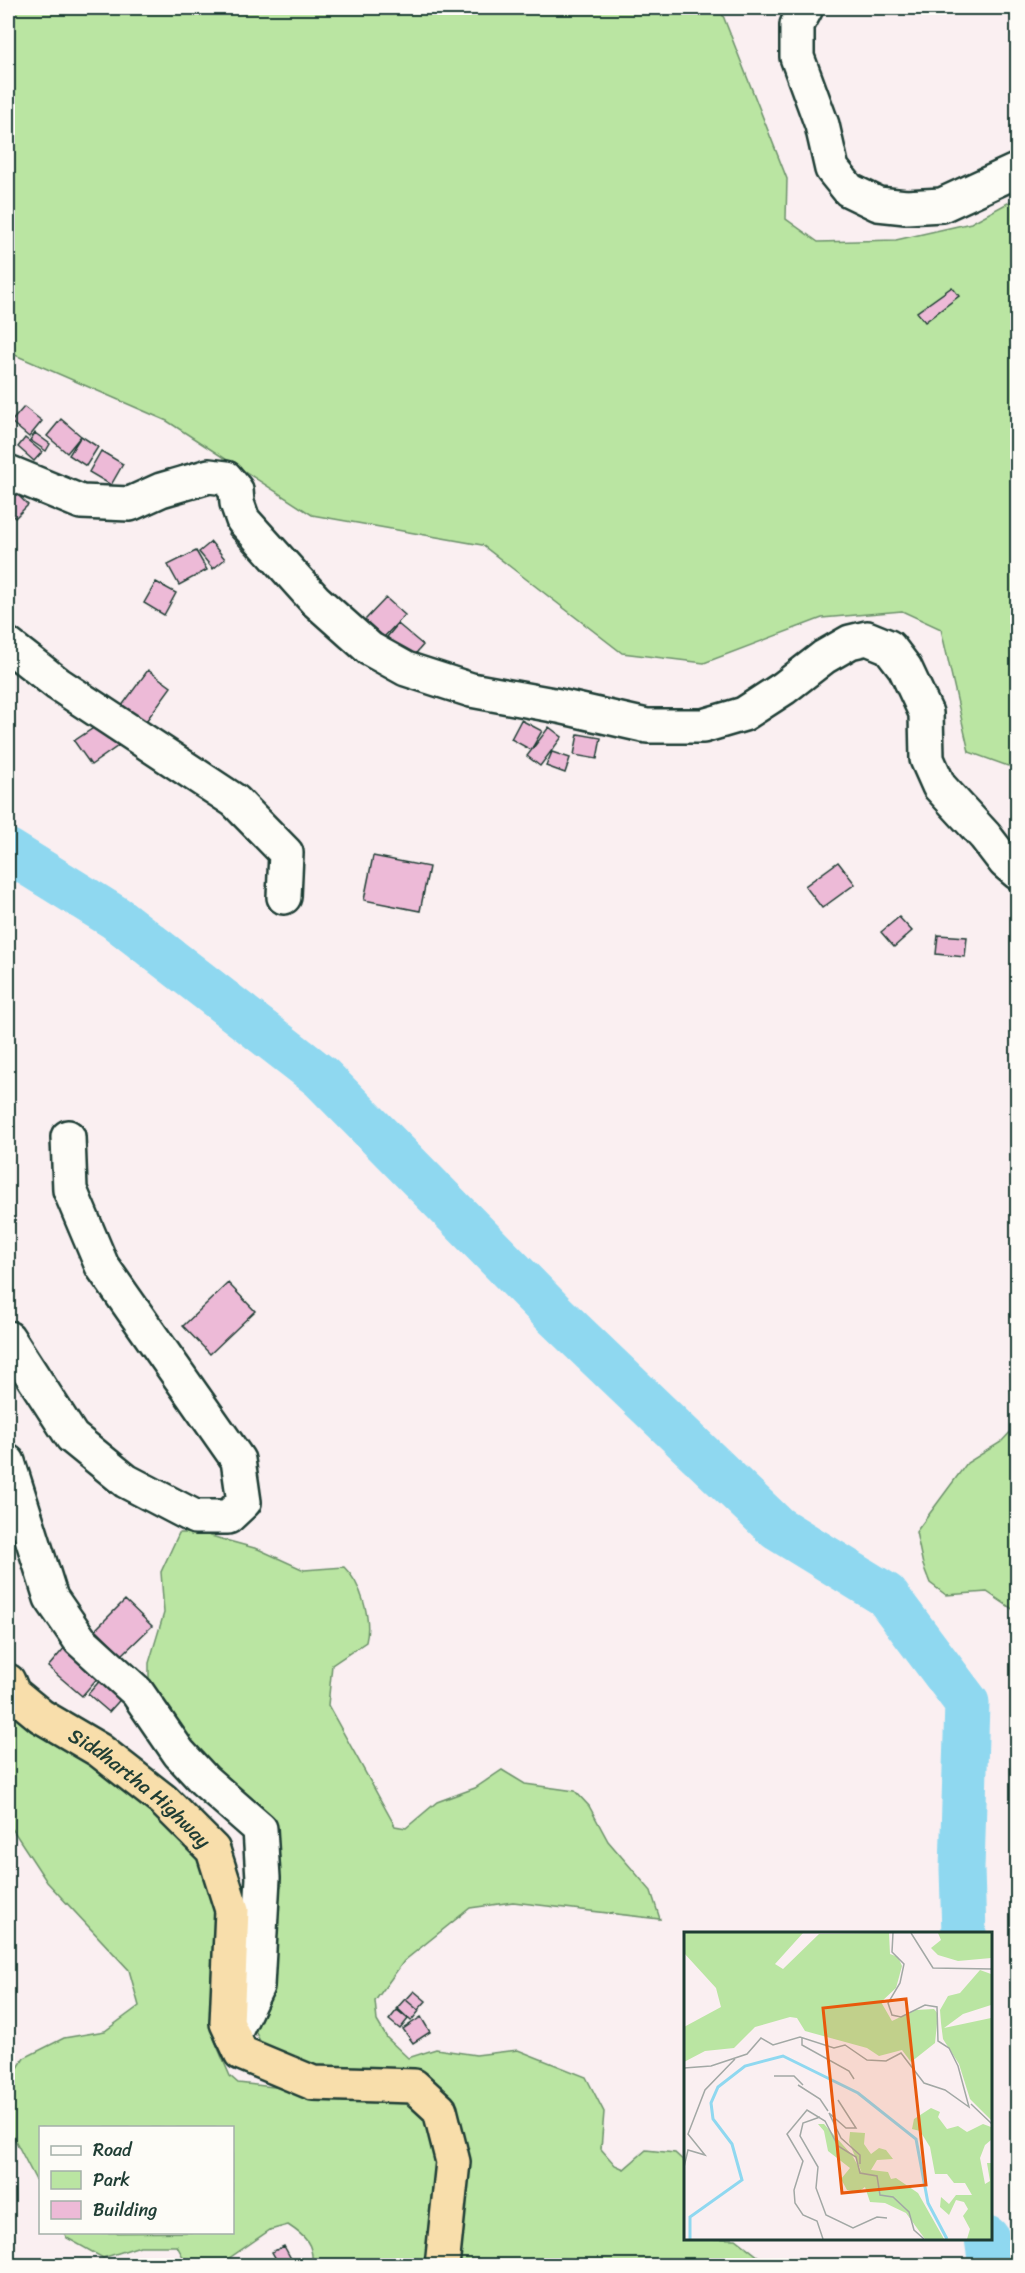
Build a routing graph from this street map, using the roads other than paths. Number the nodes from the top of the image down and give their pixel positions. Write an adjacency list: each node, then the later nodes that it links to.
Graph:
1 (806, 8): 2 (street)
2 (1017, 170)
3 (8, 472): 5 (street)
4 (8, 645): 6 (street)
5 (1017, 873)
6 (284, 897)
7 (68, 1137): 8 (street)
8 (8, 1338)
9 (8, 1462): 11 (street)
10 (8, 1681): 11 (highway, Siddhartha Highway)
11 (233, 2036): 12 (highway)
12 (442, 2265)

